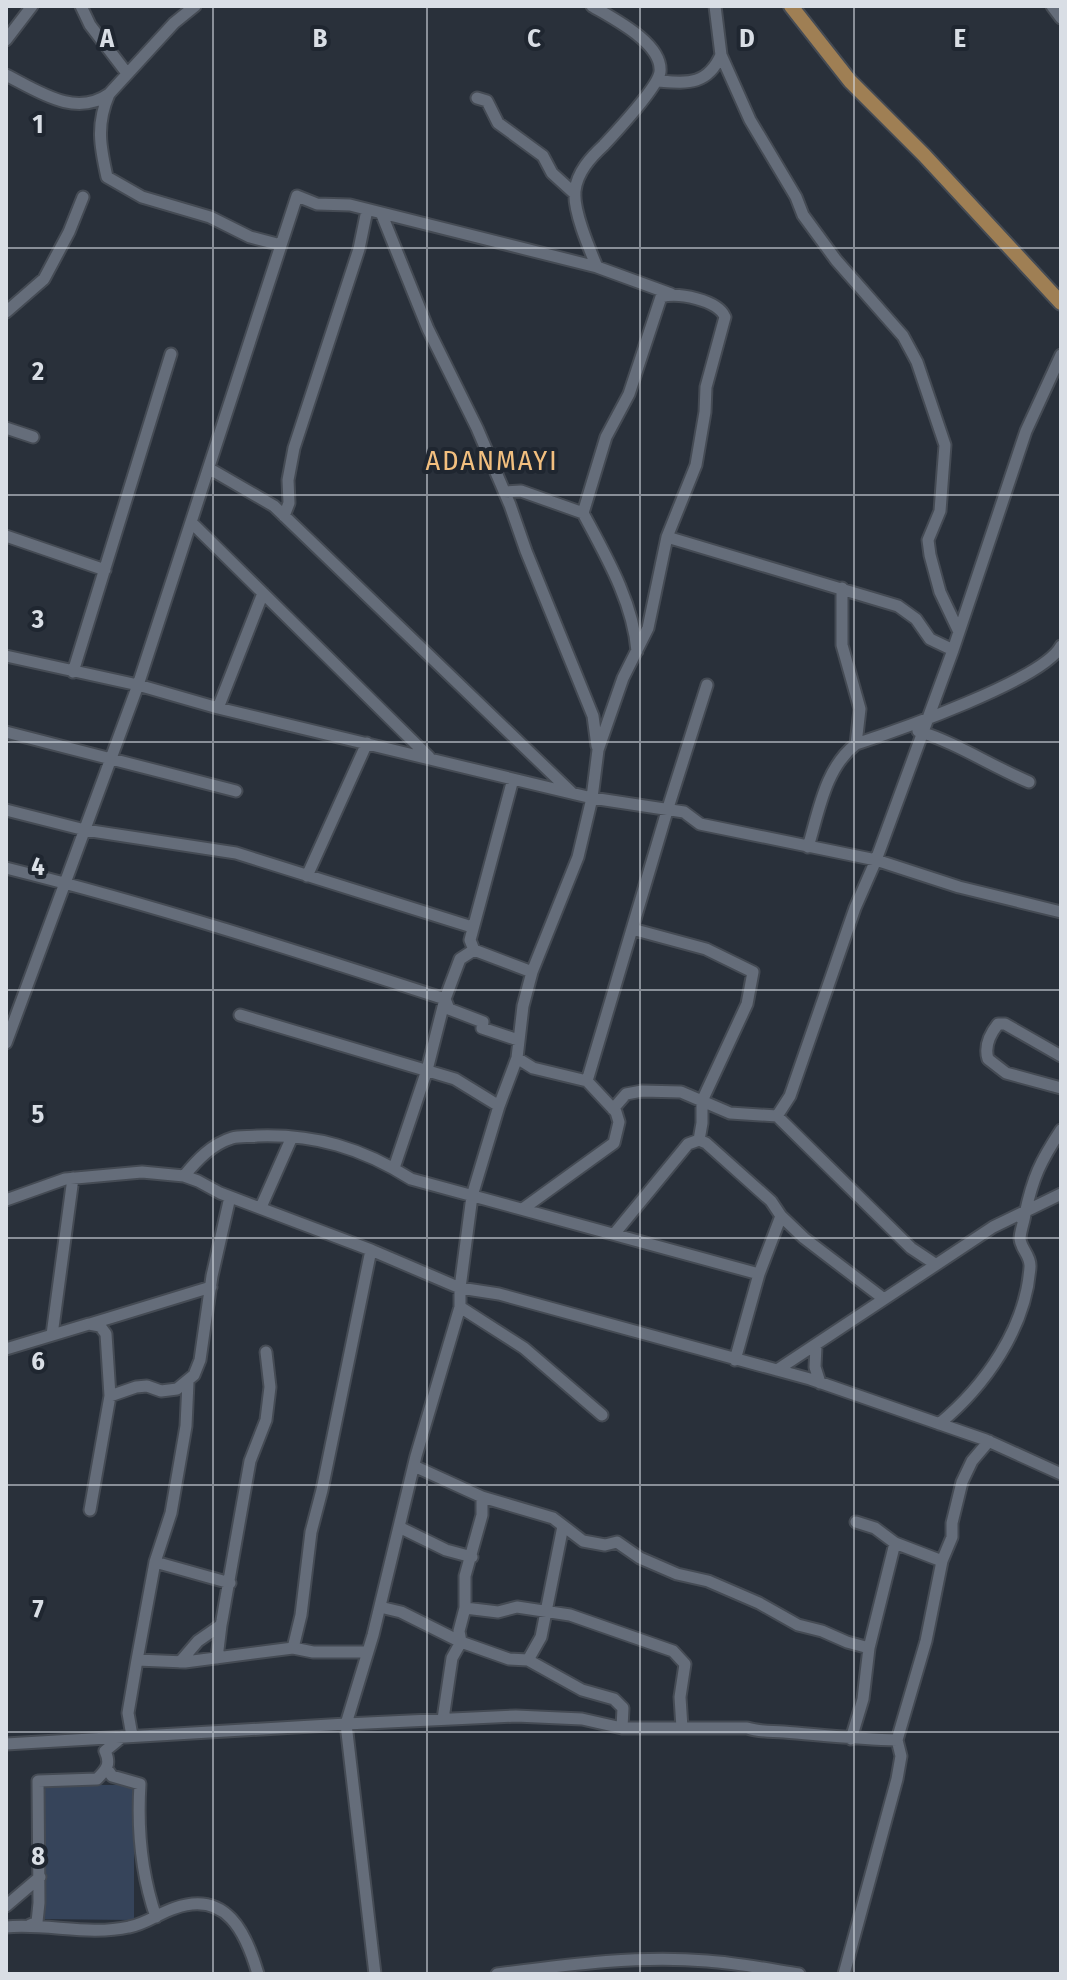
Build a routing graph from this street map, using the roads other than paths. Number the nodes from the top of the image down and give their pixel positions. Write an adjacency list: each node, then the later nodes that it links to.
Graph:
1 (32, 6): 9 (street)
2 (81, 6): 11 (street)
3 (195, 6): 11 (street)
4 (592, 6): 13 (street)
5 (715, 6): 10 (street)
6 (791, 6): 23 (main road)
7 (1052, 6): 8 (street)
8 (1061, 18)
9 (6, 40)
10 (721, 55): 13 (street); 39 (street)
11 (126, 72): 14 (street)
12 (6, 75): 14 (street)
13 (657, 81): 16 (street)
14 (109, 94): 20 (street)
15 (477, 98): 16 (street)
16 (575, 194): 21 (street)
17 (83, 197): 24 (street)
18 (367, 210): 19 (street); 20 (street); 32 (street)
19 (382, 215): 21 (street); 30 (street)
20 (281, 245): 29 (street)
21 (597, 267): 22 (street)
22 (671, 294): 31 (street); 35 (street)
23 (1061, 303)
24 (6, 312)
25 (171, 354): 36 (street)
26 (1061, 355): 39 (street)
27 (6, 428): 28 (street)
28 (33, 437)
29 (210, 469): 32 (street); 33 (street)
30 (504, 492): 31 (street); 54 (street)
31 (583, 513): 42 (street)
32 (284, 516): 60 (street)
33 (191, 522): 38 (street); 45 (street)
34 (6, 536): 36 (street)
35 (667, 537): 37 (street); 42 (street)
36 (105, 570): 44 (street)
37 (842, 588): 41 (street); 53 (street)
38 (263, 593): 47 (street); 55 (street)
39 (959, 632): 41 (street)
40 (1061, 646): 48 (street)
41 (953, 650): 48 (street)
42 (637, 651): 54 (street)
43 (6, 656): 44 (street)
44 (73, 672): 45 (street)
45 (138, 685): 47 (street); 56 (street)
46 (707, 685): 63 (street)
47 (218, 708): 52 (street)
48 (929, 716): 49 (street); 51 (street)
49 (906, 727): 51 (street); 53 (street)
50 (6, 732): 56 (street)
51 (922, 732): 58 (street); 66 (street)
52 (367, 743): 55 (street); 68 (street)
53 (856, 744): 65 (street)
54 (598, 750): 61 (street)
55 (429, 757): 57 (street)
56 (111, 759): 59 (street); 64 (street)
57 (513, 779): 60 (street); 71 (street)
58 (1029, 782)
59 (236, 791)
60 (572, 793): 61 (street)
61 (592, 798): 63 (street); 74 (street)
62 (6, 810): 64 (street)
63 (667, 811): 65 (street); 72 (street)
64 (85, 830): 68 (street); 69 (street)
65 (808, 847): 66 (street)
66 (876, 860): 70 (street); 89 (street)
67 (6, 868): 69 (street)
68 (307, 876): 71 (street)
69 (65, 883): 75 (street); 78 (street)
70 (1061, 912)
71 (472, 927): 73 (street)
72 (632, 929): 83 (street); 86 (street)
73 (474, 950): 74 (street); 75 (street)
74 (532, 972): 77 (street)
75 (445, 999): 77 (street); 82 (street)
76 (240, 1015): 82 (street)
77 (518, 1040): 80 (street)
78 (6, 1043)
79 (1061, 1056): 85 (street)
80 (517, 1058): 81 (street); 84 (street)
81 (533, 1068): 83 (street); 84 (street)
82 (427, 1070): 87 (street); 93 (street)
83 (587, 1081): 88 (street)
84 (508, 1084): 87 (street)
85 (1061, 1088)
86 (702, 1101): 88 (street); 89 (street); 92 (street)
87 (499, 1106): 97 (street)
88 (613, 1109): 101 (street)
89 (777, 1116): 106 (street)
90 (1061, 1130): 102 (street)
91 (292, 1137): 93 (street); 94 (street); 100 (street)
92 (699, 1140): 103 (street); 104 (street)
93 (394, 1168): 97 (street)
94 (184, 1176): 95 (street); 98 (street)
95 (73, 1178): 99 (street); 113 (street)
96 (1061, 1194): 102 (street)
97 (472, 1196): 101 (street); 109 (street)
98 (230, 1197): 100 (street); 108 (street)
99 (6, 1200)
100 (261, 1207): 105 (street)
101 (524, 1208): 104 (street)
102 (1026, 1211): 106 (street); 123 (street)
103 (781, 1216): 107 (street); 110 (street)
104 (615, 1233): 107 (street)
105 (371, 1250): 109 (street); 142 (street)
106 (935, 1264): 110 (street)
107 (759, 1274): 117 (street)
108 (211, 1287): 112 (street); 119 (street)
109 (460, 1288): 111 (street); 117 (street)
110 (884, 1299): 114 (street)
111 (460, 1307): 122 (street); 125 (street)
112 (89, 1324): 113 (street); 121 (street)
113 (52, 1335): 115 (street)
114 (816, 1346): 118 (street); 120 (street)
115 (6, 1349)
116 (266, 1352): 136 (street)
117 (735, 1360): 118 (street)
118 (777, 1370): 120 (street)
119 (188, 1382): 121 (street); 135 (street)
120 (820, 1383): 123 (street)
121 (110, 1396): 128 (street)
122 (602, 1415)
123 (939, 1424): 124 (street)
124 (989, 1441): 126 (street); 134 (street)
125 (414, 1466): 127 (street); 131 (street)
126 (1061, 1474)
127 (482, 1497): 130 (street); 133 (street)
128 (90, 1510)
129 (856, 1522): 132 (street)
130 (563, 1526): 139 (street); 143 (street)
131 (399, 1527): 133 (street); 137 (street)
132 (895, 1543): 134 (street); 143 (street)
133 (472, 1557): 138 (street)
134 (942, 1561): 155 (street)
135 (155, 1562): 136 (street); 146 (street)
136 (230, 1583): 140 (street)
137 (380, 1607): 141 (street); 144 (street)
138 (465, 1608): 139 (street); 141 (street)
139 (546, 1611): 147 (street); 152 (street)
140 (221, 1625): 145 (street); 148 (street)
141 (461, 1642): 147 (street); 149 (street)
142 (293, 1648): 144 (street); 145 (street)
143 (869, 1648): 154 (street)
144 (367, 1652): 150 (street)
145 (217, 1658): 148 (street)
146 (137, 1660): 148 (street); 153 (street)
147 (528, 1660): 151 (street)
148 (180, 1662)
149 (443, 1719): 150 (street); 151 (street)
150 (346, 1724): 153 (street); 164 (street)
151 (622, 1728): 152 (street)
152 (682, 1728): 154 (street)
153 (127, 1737): 156 (street); 157 (street)
154 (851, 1739): 155 (street)
155 (897, 1740): 167 (street)
156 (6, 1744)
157 (107, 1769): 158 (street); 160 (street)
158 (40, 1877): 159 (street); 161 (street)
159 (6, 1906)
160 (156, 1917): 161 (street); 163 (street)
161 (30, 1925): 162 (street)
162 (6, 1927)
163 (258, 1974)
164 (375, 1974)
165 (497, 1974): 166 (street)
166 (799, 1974)
167 (844, 1974)

